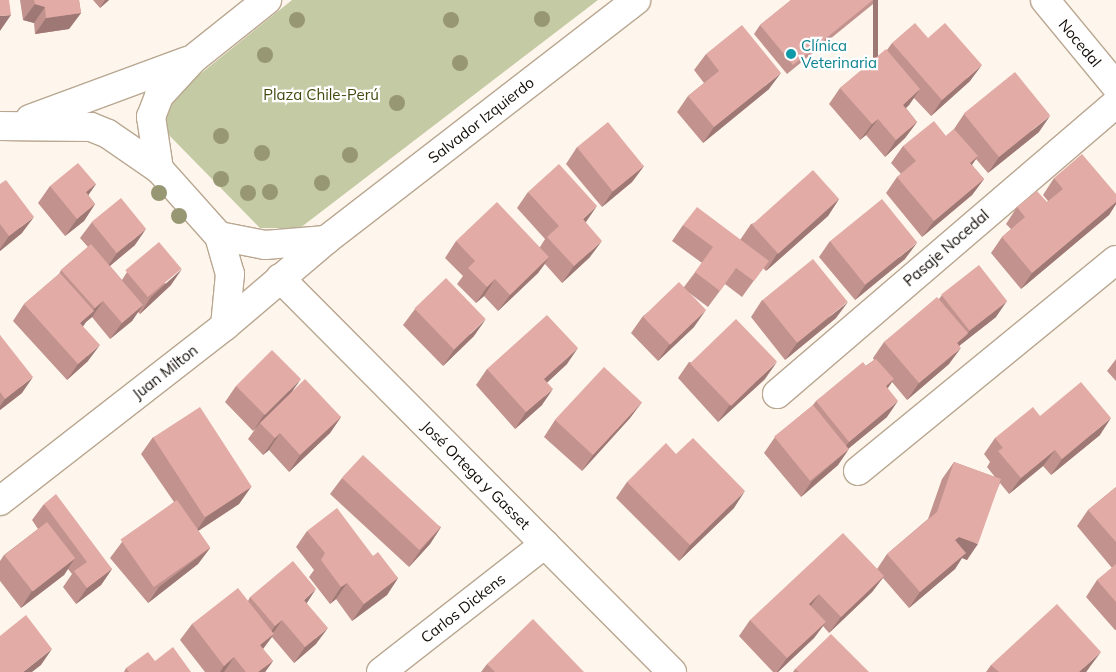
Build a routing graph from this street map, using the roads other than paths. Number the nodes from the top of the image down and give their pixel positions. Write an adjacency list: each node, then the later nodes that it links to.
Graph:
1 (267, 0): 4 (street)
2 (636, 0): 10 (street, Salvador Izquierdo)
3 (1044, 0): 5 (street, Nocedal)
4 (193, 59): 7 (street); 8 (street)
5 (1116, 86)
6 (1116, 103): 14 (street, Pasaje Nocedal)
7 (9, 124): 8 (street)
8 (159, 170): 9 (street)
9 (219, 236): 10 (street); 13 (street)
10 (326, 240): 12 (street, Juan Milton)
11 (1116, 260): 15 (street)
12 (280, 278): 13 (street, Juan Milton); 17 (street, José Ortega y Gasset)
13 (225, 326): 16 (street, Juan Milton)
14 (776, 394)
15 (858, 471)
16 (0, 501)
17 (545, 544): 18 (street, Carlos Dickens); 19 (street, José Ortega y Gasset)
18 (381, 672)
19 (672, 672)

